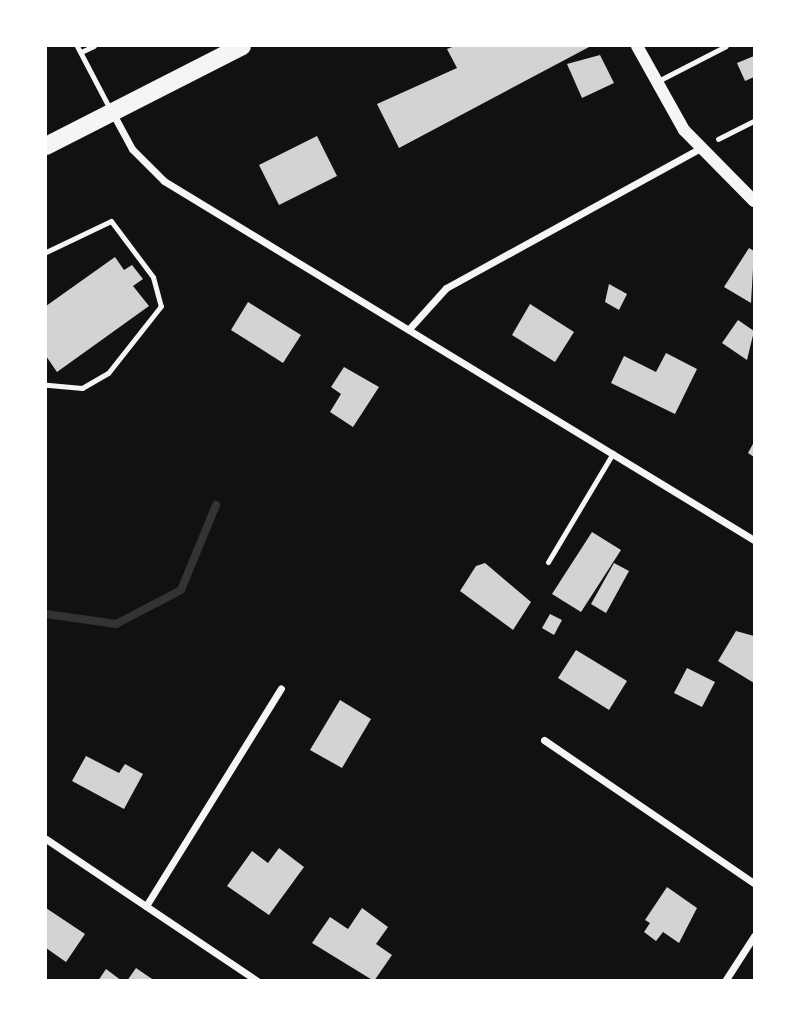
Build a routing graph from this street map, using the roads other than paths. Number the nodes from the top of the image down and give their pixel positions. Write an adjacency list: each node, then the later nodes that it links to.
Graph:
1 (77, 46): 7 (lane)
2 (94, 46): 7 (lane)
3 (636, 46): 8 (street)
4 (726, 46): 6 (lane)
5 (232, 48): 9 (main road)
6 (713, 49): 8 (lane)
7 (81, 52): 9 (lane)
8 (655, 83): 11 (street)
9 (112, 112): 10 (main road); 14 (street)
10 (46, 146)
11 (699, 149): 12 (street); 14 (street)
12 (754, 201)
13 (46, 252): 15 (lane)
14 (409, 328): 16 (street)
15 (46, 385)
16 (612, 453): 17 (street); 18 (lane)
17 (754, 540)
18 (548, 562)
19 (281, 688): 23 (street)
20 (544, 740): 22 (street)
21 (46, 839): 23 (street)
22 (754, 883)
23 (146, 906): 25 (street)
24 (754, 936): 26 (street)
25 (257, 981)
26 (725, 981)

